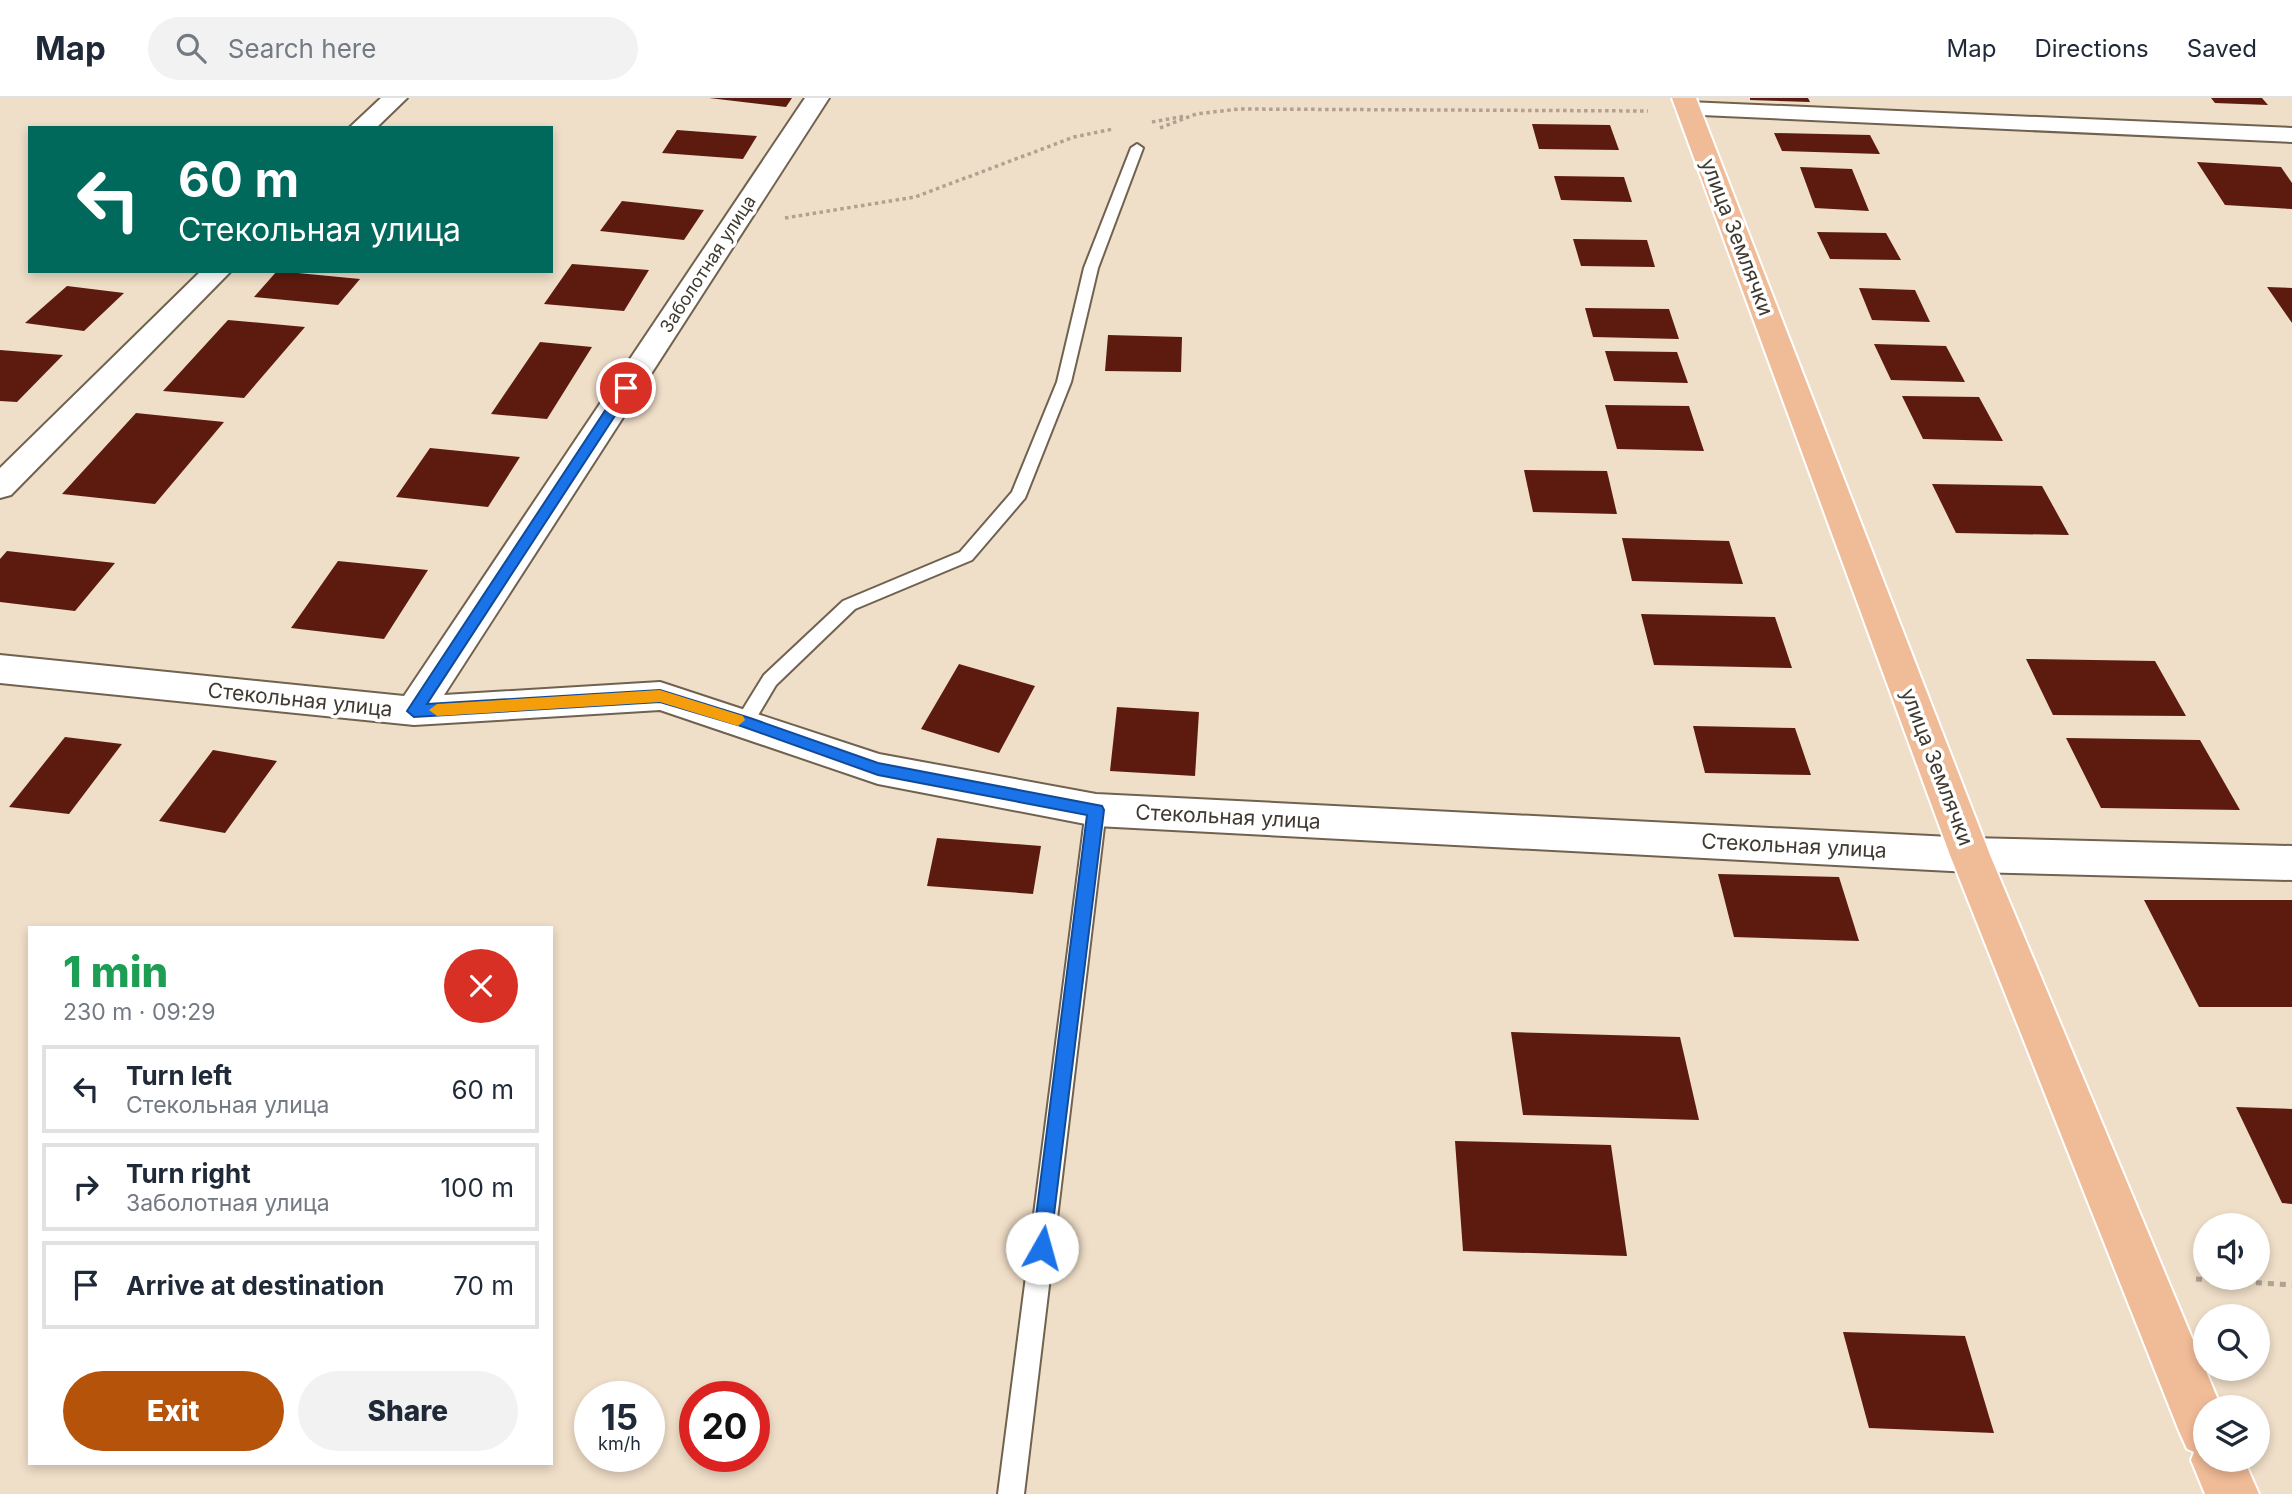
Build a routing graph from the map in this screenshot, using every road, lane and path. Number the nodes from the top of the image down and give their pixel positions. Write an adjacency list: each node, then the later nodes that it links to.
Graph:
1 (395, 98): 7 (street)
2 (817, 98): 11 (street, Заболотная улица)
3 (1686, 103): 9 (street); 18 (main road, улица Землячки)
4 (1648, 111): 5 (path)
5 (1196, 114): 6 (path); 10 (path)
6 (1142, 124)
7 (363, 126)
8 (1115, 129): 11 (path)
9 (2292, 135)
10 (1137, 148): 16 (lane)
11 (733, 226): 15 (street, Заболотная улица)
12 (215, 273): 13 (street)
13 (0, 487)
14 (0, 669): 15 (street, Стекольная улица)
15 (414, 711): 16 (street, Стекольная улица)
16 (744, 722): 17 (street, Стекольная улица)
17 (1096, 810): 18 (street, Стекольная улица); 24 (lane)
18 (1970, 855): 19 (street, Стекольная улица); 20 (main road, улица Землячки)
19 (2292, 863)
20 (2140, 1276): 21 (path); 22 (main road, улица Землячки)
21 (2292, 1285)
22 (2193, 1402)
23 (2222, 1472): 25 (main road)
24 (1011, 1494)
25 (2232, 1494)

